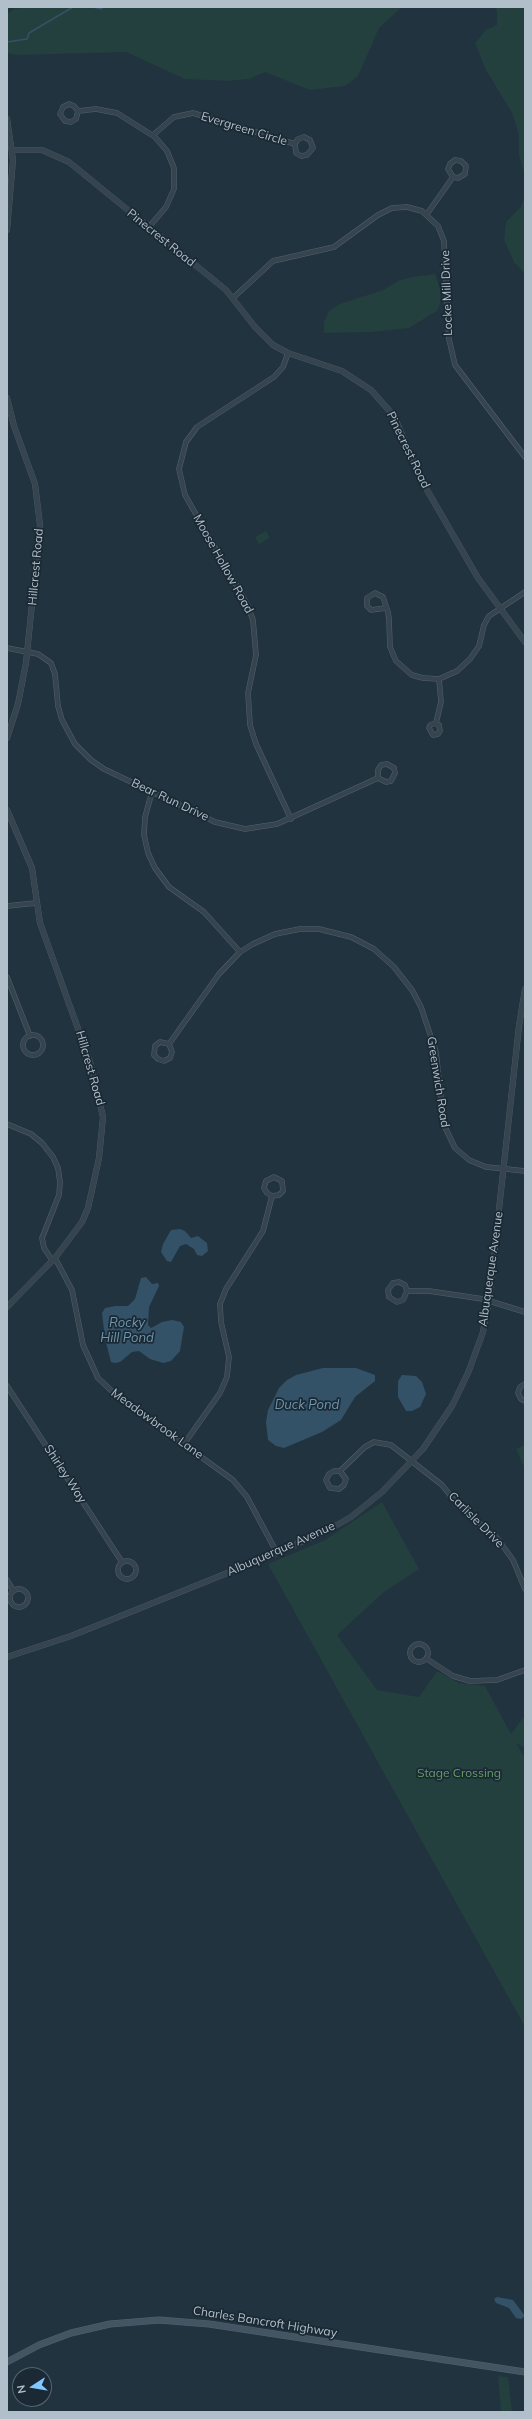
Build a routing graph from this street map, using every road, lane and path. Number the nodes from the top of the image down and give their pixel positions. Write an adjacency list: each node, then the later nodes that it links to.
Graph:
1 (78, 111): 3 (street)
2 (7, 119): 5 (street)
3 (153, 136): 4 (street, Evergreen Circle); 8 (street)
4 (294, 144): 4 (street, Evergreen Circle)
5 (12, 150): 8 (street, Pinecrest Road); 9 (street)
6 (452, 177): 6 (street); 7 (street)
7 (427, 214): 10 (street); 13 (street, Locke Mill Drive)
8 (148, 228): 10 (street, Pinecrest Road)
9 (7, 230)
10 (233, 298): 11 (street, Pinecrest Road)
11 (288, 353): 16 (street, Pinecrest Road); 26 (street, Moose Hollow Road)
12 (7, 398): 19 (street, Hillcrest Road)
13 (525, 457)
14 (525, 592): 16 (street)
15 (386, 608): 15 (street); 20 (street)
16 (498, 608): 17 (street, Pinecrest Road); 20 (street)
17 (525, 642)
18 (7, 648): 19 (street, Bear Run Drive)
19 (27, 650): 22 (street, Hillcrest Road); 24 (street, Bear Run Drive)
20 (439, 679): 21 (street)
21 (436, 723)
22 (7, 738)
23 (378, 778): 23 (street, Bear Run Drive); 26 (street, Bear Run Drive)
24 (152, 792): 26 (street, Bear Run Drive); 29 (street)
25 (7, 810): 27 (street, Hillcrest Road)
26 (291, 819)
27 (36, 903): 28 (street); 38 (street, Hillcrest Road)
28 (7, 906)
29 (240, 952): 33 (street, Greenwich Road); 35 (street, Greenwich Road)
30 (7, 976): 32 (street)
31 (525, 989): 35 (street, Albuquerque Avenue)
32 (30, 1036): 32 (street)
33 (169, 1044): 33 (street, Greenwich Road)
34 (7, 1124): 38 (street, Meadowbrook Lane)
35 (504, 1171): 36 (street, Greenwich Road); 40 (street, Albuquerque Avenue)
36 (525, 1172)
37 (272, 1196): 37 (street); 46 (street)
38 (53, 1259): 41 (street, Hillcrest Road); 46 (street, Meadowbrook Lane)
39 (407, 1291): 39 (street); 40 (street)
40 (489, 1301): 42 (street); 47 (street, Albuquerque Avenue)
41 (7, 1307)
42 (525, 1312)
43 (525, 1384): 45 (street)
44 (7, 1386): 50 (street, Shirley Way)
45 (525, 1401)
46 (184, 1444): 49 (street, Meadowbrook Lane)
47 (412, 1462): 48 (street, Carlisle Drive); 49 (street, Albuquerque Avenue); 52 (street, Carlisle Drive)
48 (340, 1472): 48 (street)
49 (277, 1553): 54 (street, Albuquerque Avenue)
50 (122, 1562): 50 (street, Shirley Way)
51 (7, 1580): 53 (street)
52 (525, 1589)
53 (13, 1590): 53 (street)
54 (7, 1657)
55 (427, 1659): 55 (street); 56 (street)
56 (525, 1670)
57 (7, 2362): 58 (main road, Charles Bancroft Highway)
58 (525, 2372)

